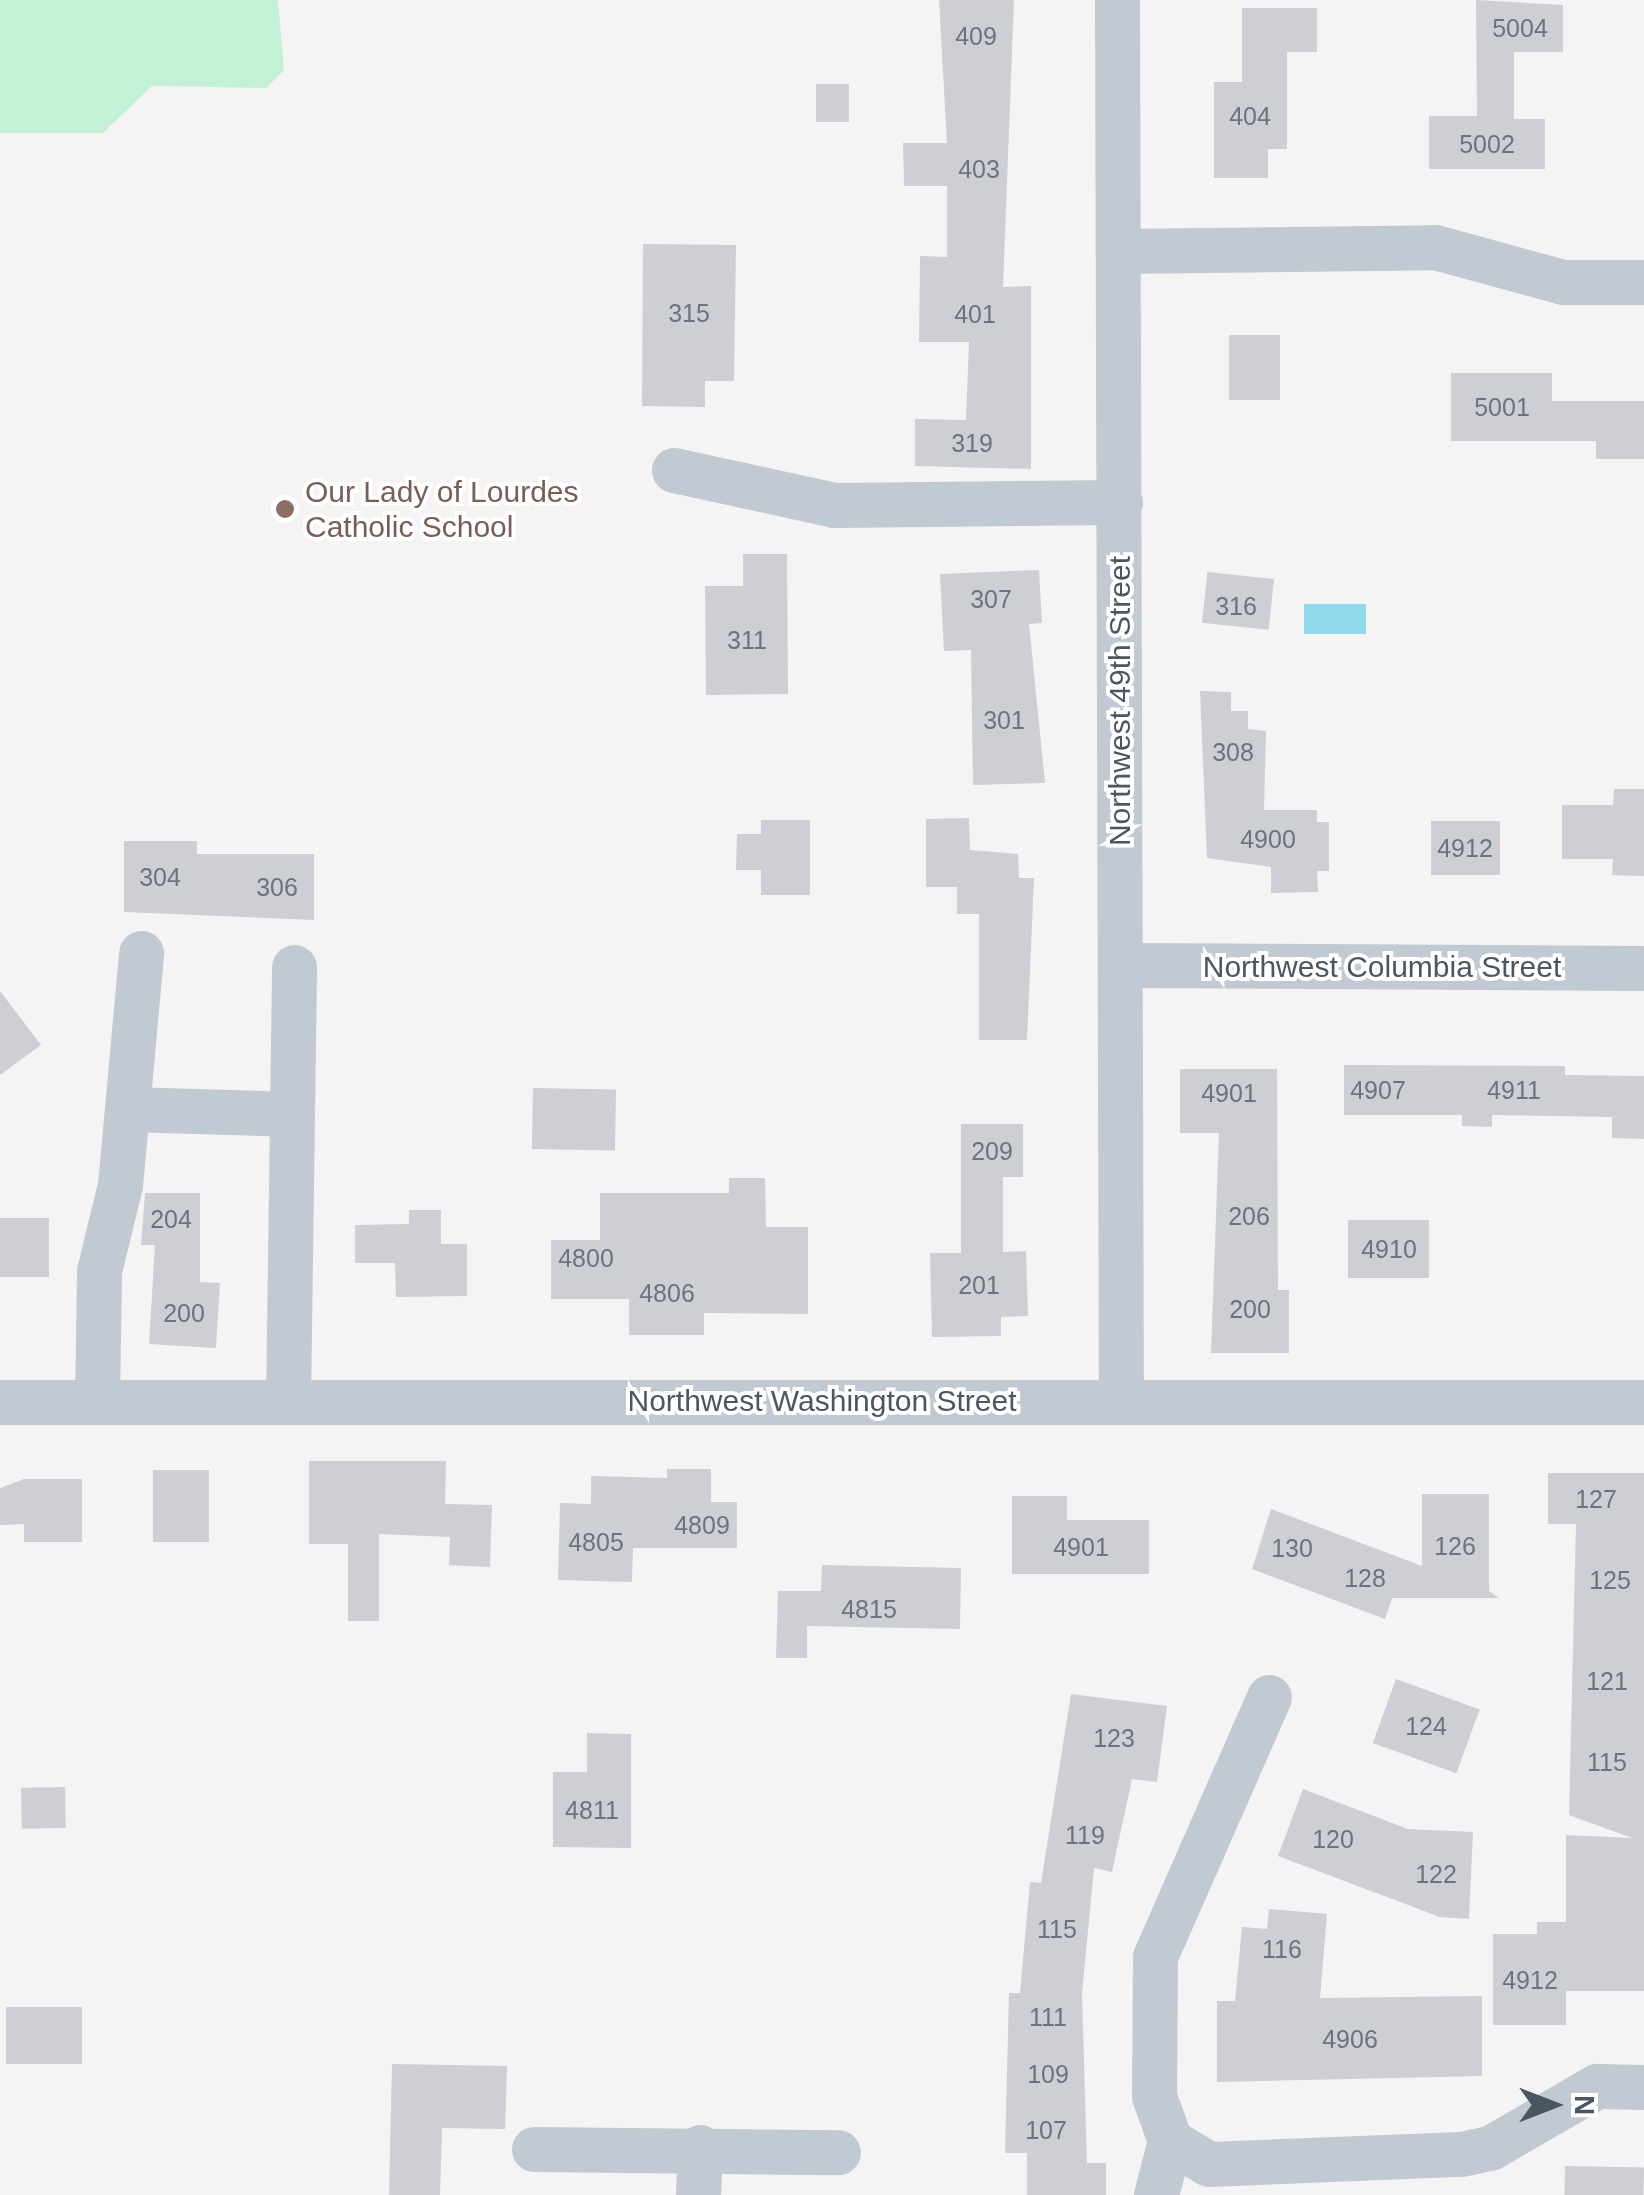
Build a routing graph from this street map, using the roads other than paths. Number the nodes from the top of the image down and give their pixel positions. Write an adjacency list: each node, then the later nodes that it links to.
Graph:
1 (1117, 0): 2 (street, Northwest 49th Street)
2 (1120, 251): 3 (street); 5 (street, Northwest 49th Street)
3 (1644, 282)
4 (674, 470): 5 (street)
5 (1120, 502): 7 (street, Northwest 49th Street)
6 (141, 952): 10 (street)
7 (1120, 965): 9 (street, Northwest Columbia Street); 12 (street, Northwest 49th Street)
8 (294, 967): 11 (street)
9 (1644, 968)
10 (127, 1110): 11 (street); 14 (street)
11 (292, 1114): 15 (street)
12 (1120, 1401): 15 (street, Northwest Washington Street); 16 (street, Northwest Washington Street)
13 (0, 1402): 14 (street, Northwest Washington Street)
14 (97, 1402): 15 (street, Northwest Washington Street)
15 (288, 1402)
16 (1644, 1402)
17 (1269, 1697): 19 (street)
18 (1644, 2087): 19 (street)
19 (1170, 2141): 24 (street)
20 (700, 2147): 21 (street); 22 (street); 23 (street)
21 (534, 2149)
22 (838, 2152)
23 (698, 2195)
24 (1156, 2195)

